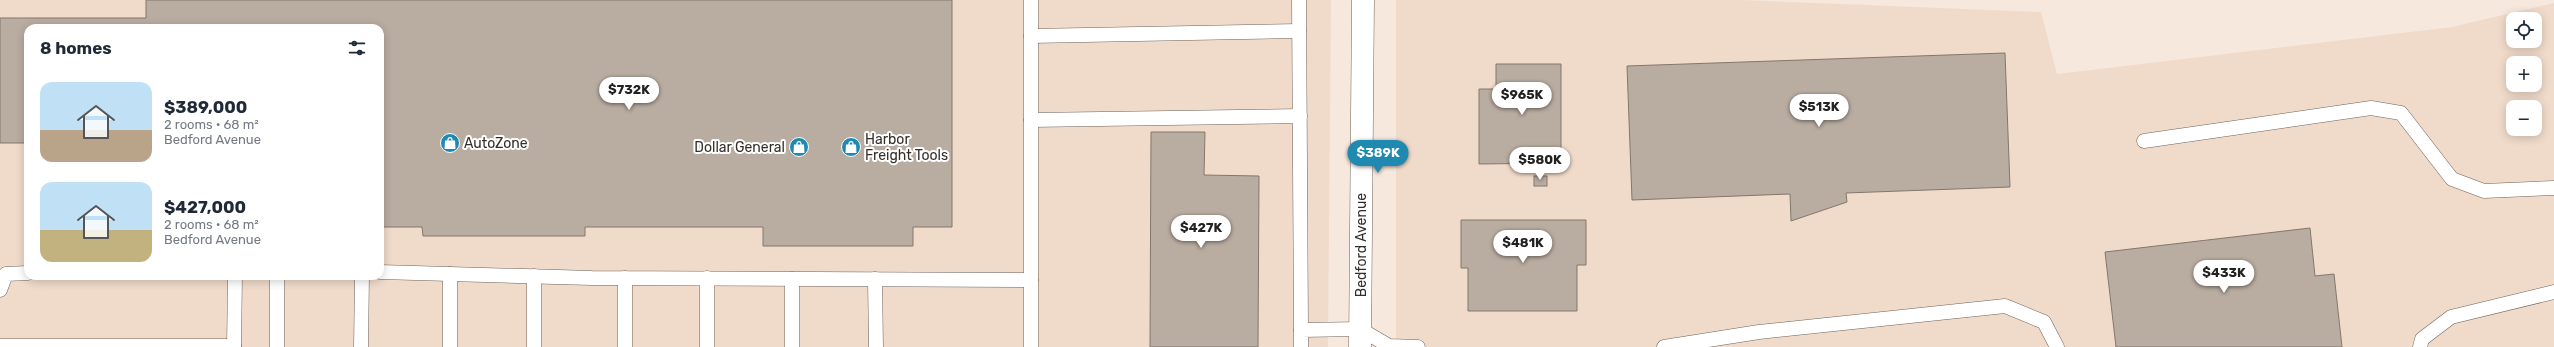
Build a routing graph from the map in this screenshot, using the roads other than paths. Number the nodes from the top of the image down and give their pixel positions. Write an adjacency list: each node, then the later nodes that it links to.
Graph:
1 (1031, 0): 5 (lane)
2 (1299, 0): 4 (lane)
3 (1363, 0): 25 (street, Bedford Avenue)
4 (1299, 31): 5 (lane); 6 (lane)
5 (1031, 36): 7 (lane)
6 (1300, 116): 7 (lane); 24 (lane)
7 (1031, 120): 21 (lane)
8 (2144, 141): 9 (lane)
9 (2554, 188)
10 (384, 272): 12 (lane)
11 (24, 273): 22 (lane)
12 (450, 274): 13 (lane); 30 (lane)
13 (534, 276): 14 (lane); 31 (lane)
14 (625, 278): 15 (lane); 32 (lane)
15 (707, 278): 16 (lane); 33 (lane)
16 (792, 279): 17 (lane); 34 (lane)
17 (875, 279): 21 (lane); 35 (lane)
18 (235, 280): 27 (lane)
19 (277, 280): 28 (lane)
20 (362, 280): 29 (lane)
21 (1031, 280): 36 (lane)
22 (0, 290)
23 (2554, 292): 41 (lane)
24 (1301, 330): 25 (lane); 37 (lane)
25 (1360, 338): 38 (lane)
26 (0, 346): 27 (lane)
27 (234, 346)
28 (277, 347)
29 (361, 347)
30 (450, 347)
31 (534, 347)
32 (625, 347)
33 (707, 347)
34 (792, 347)
35 (876, 347)
36 (1031, 347)
37 (1301, 347)
38 (1418, 347)
39 (1664, 347): 40 (lane)
40 (2057, 347)
41 (2420, 347)

